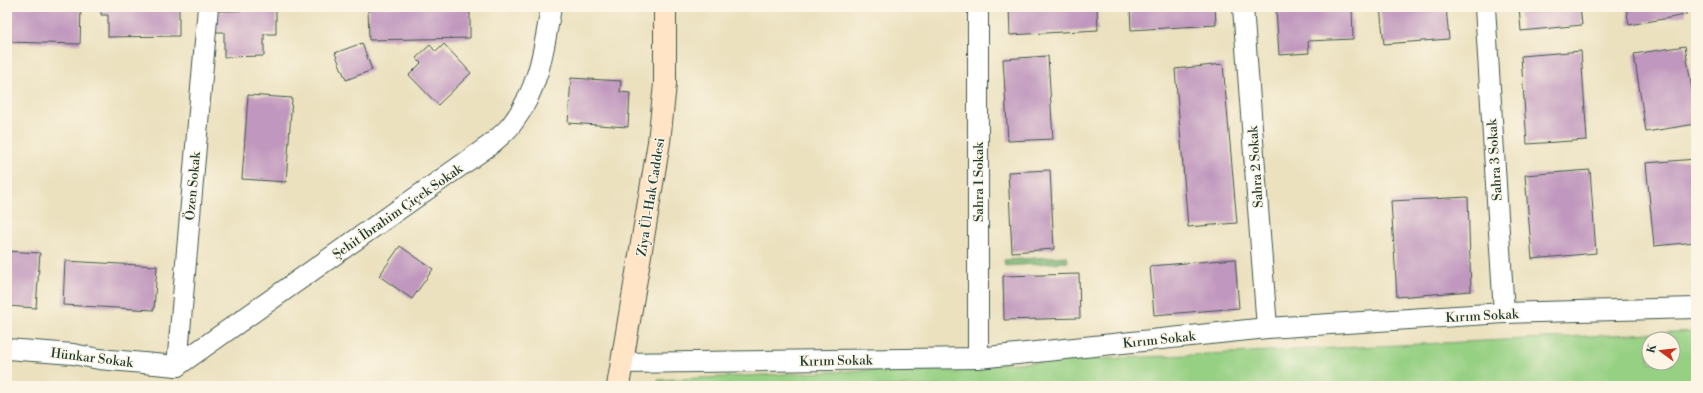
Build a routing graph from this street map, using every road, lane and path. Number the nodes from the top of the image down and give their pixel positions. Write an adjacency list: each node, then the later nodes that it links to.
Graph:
1 (208, 7): 13 (street, Özen Sokak)
2 (551, 7): 13 (street, Şehit İbrahim Çiçek Sokak)
3 (665, 7): 12 (street, Ziya Ül-Hak Caddesi)
4 (978, 7): 11 (street, Sahra 1 Sokak)
5 (1243, 7): 9 (street, Sahra 2 Sokak)
6 (1484, 7): 8 (street, Sahra 3 Sokak)
7 (1696, 308): 8 (street, Kırım Sokak)
8 (1504, 313): 9 (street, Kırım Sokak)
9 (1267, 328): 11 (street, Kırım Sokak)
10 (7, 349): 13 (street, Hünkar Sokak)
11 (978, 358): 12 (street, Kırım Sokak)
12 (622, 363): 14 (street, Ziya Ül-Hak Caddesi)
13 (177, 366)
14 (618, 386)

